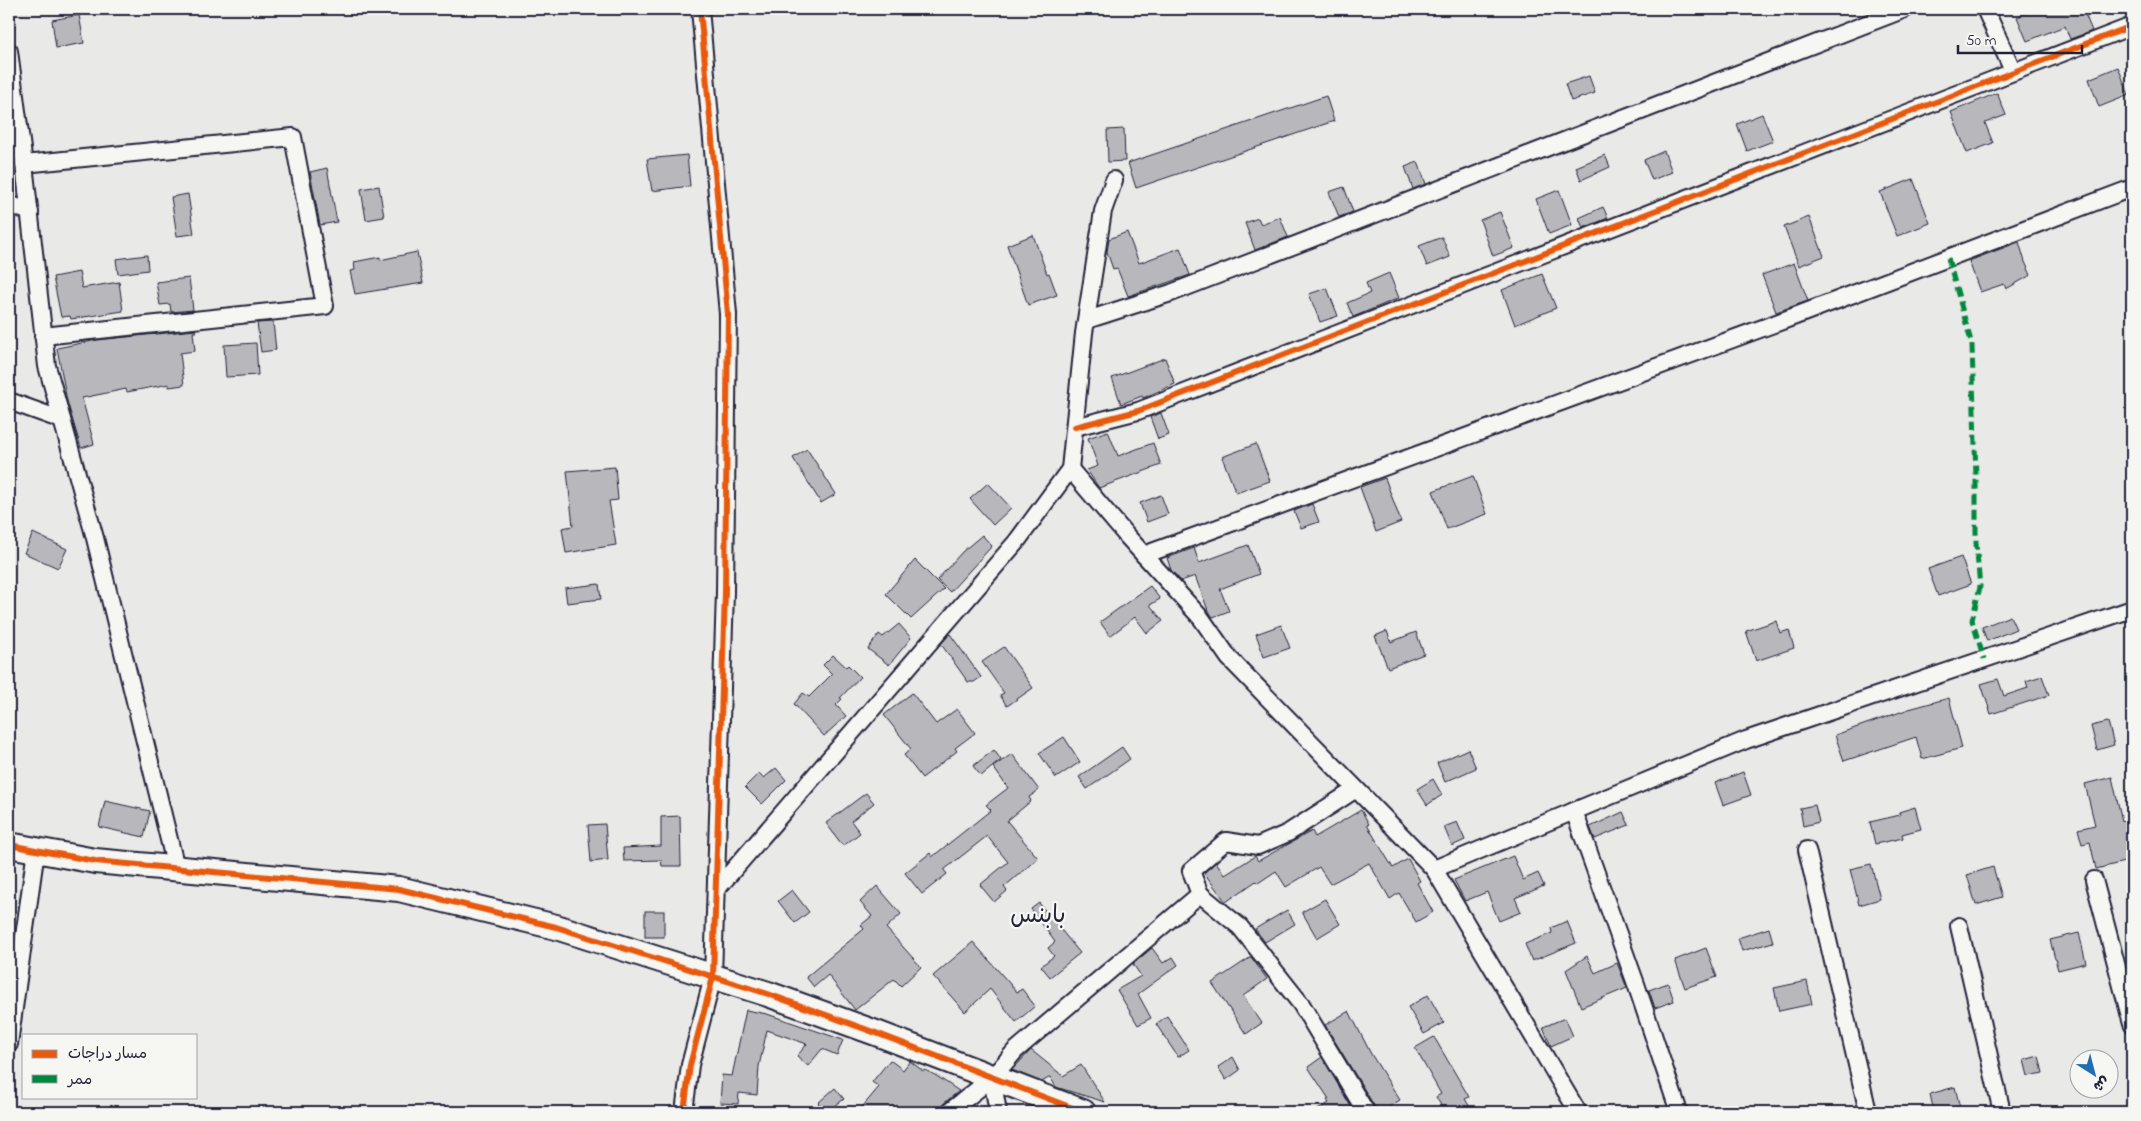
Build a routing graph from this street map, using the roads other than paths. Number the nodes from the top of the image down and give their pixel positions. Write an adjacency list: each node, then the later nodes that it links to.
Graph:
1 (700, 9): 28 (street)
2 (1905, 9): 12 (street)
3 (1985, 9): 6 (street)
4 (2132, 26): 6 (street)
5 (9, 50): 7 (street)
6 (2013, 71): 16 (street)
7 (24, 164): 11 (street); 13 (street)
8 (1114, 180): 12 (street)
9 (2132, 188): 18 (street)
10 (9, 204): 11 (street)
11 (30, 212): 13 (street)
12 (1086, 320): 16 (street)
13 (44, 336): 15 (street)
14 (9, 402): 15 (street)
15 (62, 420): 25 (street)
16 (1074, 427): 17 (street)
17 (1070, 469): 18 (street); 28 (street)
18 (1144, 555): 20 (street)
19 (2132, 609): 21 (street)
20 (1356, 789): 26 (street); 29 (street)
21 (1574, 810): 26 (street); 41 (street)
22 (9, 845): 23 (street)
23 (36, 850): 25 (street); 33 (street)
24 (1807, 850): 42 (street)
25 (176, 868): 31 (street)
26 (1434, 869): 40 (street)
27 (2094, 880): 32 (street)
28 (716, 890): 31 (street)
29 (1200, 894): 34 (street); 39 (street)
30 (1959, 926): 43 (street)
31 (713, 977): 34 (street); 35 (street)
32 (2132, 1024)
33 (9, 1044)
34 (992, 1078): 36 (street); 37 (street); 38 (street)
35 (684, 1112)
36 (949, 1112)
37 (998, 1112)
38 (1083, 1112)
39 (1366, 1112)
40 (1578, 1112)
41 (1679, 1112)
42 (1868, 1112)
43 (2002, 1112)

